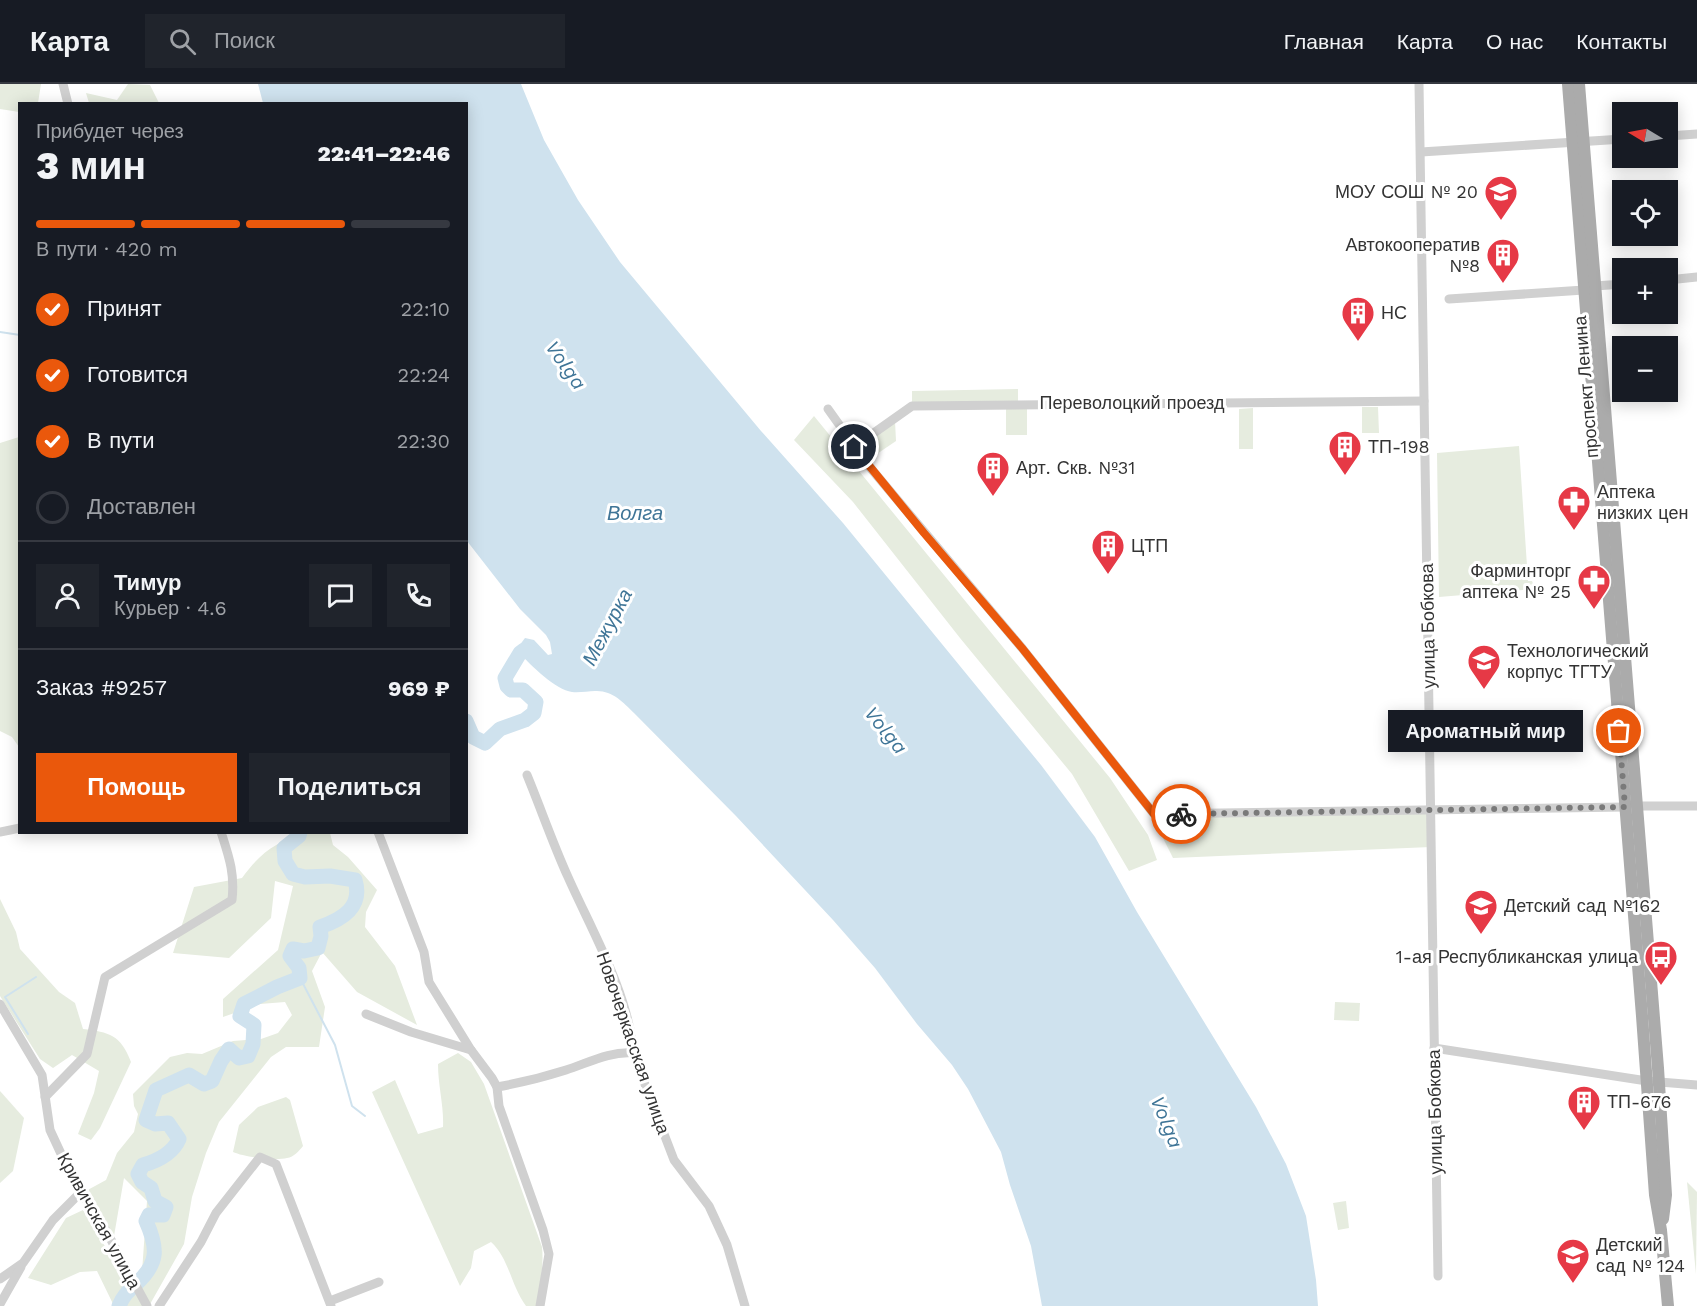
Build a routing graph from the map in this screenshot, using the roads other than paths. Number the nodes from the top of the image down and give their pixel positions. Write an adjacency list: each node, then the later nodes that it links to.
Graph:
1 (63, 84): 5 (street)
2 (1419, 84): 10 (street, улица Бобкова)
3 (1568, 84): 9 (main road, проспект Ленина)
4 (1579, 84): 9 (main road, проспект Ленина)
5 (68, 102)
6 (1697, 134): 7 (street)
7 (1678, 135)
8 (1612, 140): 9 (street)
9 (1578, 142): 10 (street); 14 (main road, проспект Ленина)
10 (1420, 152): 16 (street, улица Бобкова)
11 (1697, 277): 12 (street)
12 (1678, 279)
13 (1612, 284): 14 (street)
14 (1587, 285): 15 (street); 20 (main road, проспект Ленина)
15 (1449, 299)
16 (1424, 401): 18 (street, Переволоцкий проезд); 22 (street, улица Бобкова)
17 (828, 409): 18 (street)
18 (854, 447): 22 (street)
19 (527, 775): 31 (street, Новочеркасская улица)
20 (1629, 804): 21 (street); 22 (street); 32 (main road, проспект Ленина)
21 (1697, 806)
22 (1431, 810): 29 (street, улица Бобкова)
23 (18, 828): 24 (street)
24 (0, 832)
25 (221, 834): 35 (street)
26 (379, 834): 30 (street)
27 (0, 1004): 35 (street, Кривичская улица)
28 (366, 1014): 30 (street)
29 (1434, 1048): 32 (street); 38 (street, улица Бобкова)
30 (471, 1050): 34 (street)
31 (633, 1053): 34 (street); 46 (street, Новочеркасская улица)
32 (1653, 1081): 33 (street); 47 (main road, проспект Ленина)
33 (1697, 1085)
34 (497, 1087): 45 (street)
35 (45, 1097): 36 (street, Кривичская улица)
36 (81, 1192): 37 (street); 42 (street, Кривичская улица)
37 (23, 1263): 39 (street); 41 (street)
38 (1438, 1276)
39 (0, 1279)
40 (379, 1282): 43 (street)
41 (0, 1304)
42 (146, 1304)
43 (331, 1304): 44 (street)
44 (159, 1306)
45 (540, 1306)
46 (745, 1306)
47 (1668, 1306)

